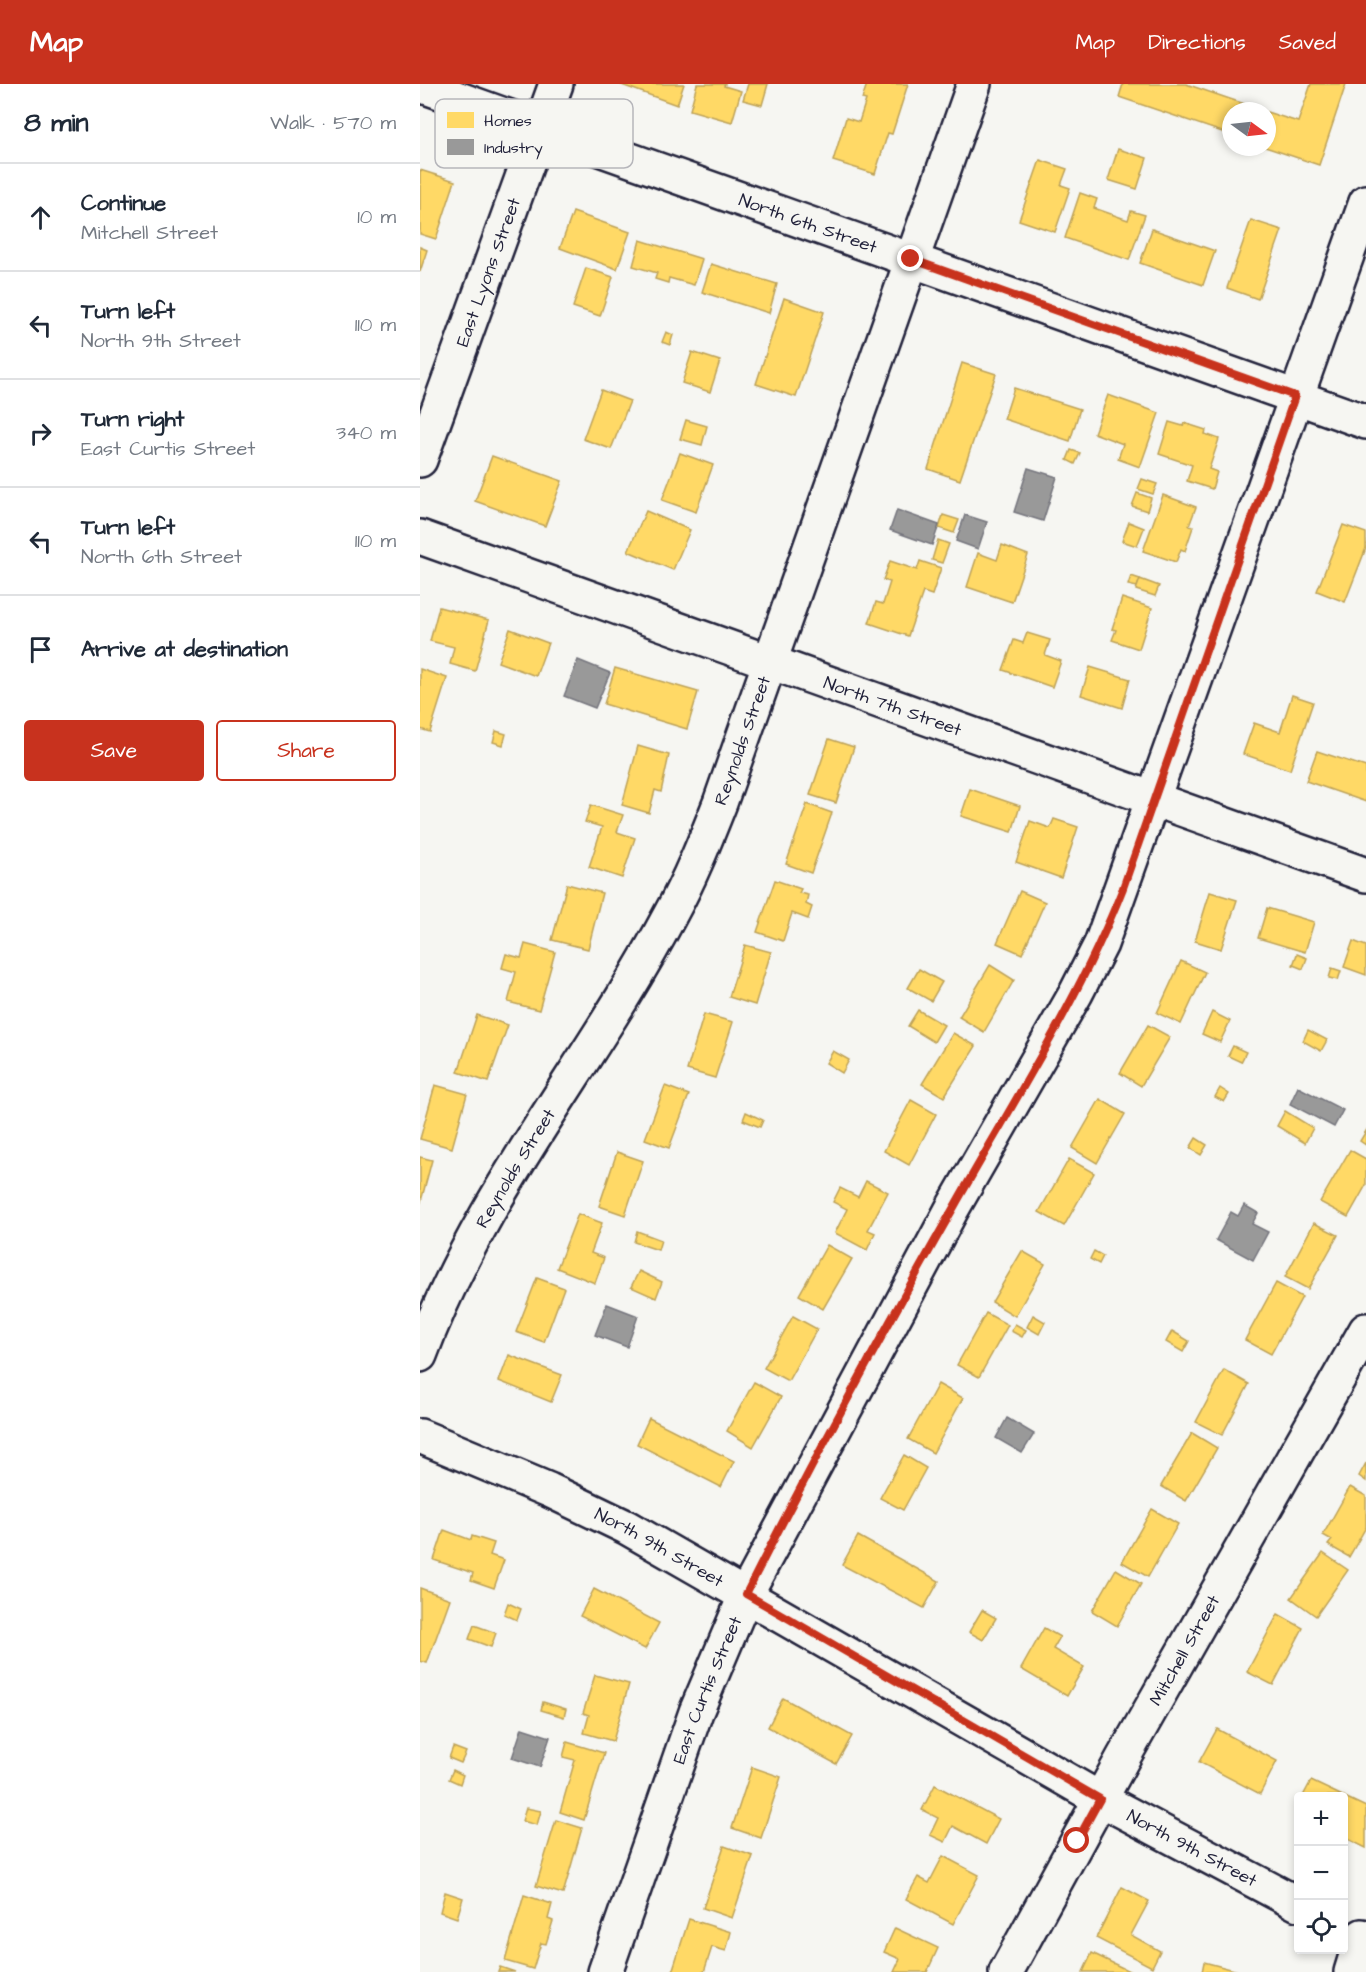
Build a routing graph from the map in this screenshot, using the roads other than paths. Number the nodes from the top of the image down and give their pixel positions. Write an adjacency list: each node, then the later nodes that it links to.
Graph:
1 (556, 84): 5 (street, East Lyons Street)
2 (974, 84): 9 (street, Reynolds Street)
3 (420, 85): 4 (street, North 6th Street)
4 (459, 99)
5 (551, 99)
6 (633, 161): 9 (street, North 6th Street)
7 (526, 168): 12 (street, East Lyons Street)
8 (1366, 202): 10 (street, East Curtis Street)
9 (911, 259): 10 (street, North 6th Street); 14 (street, Reynolds Street)
10 (1295, 396): 11 (street, North 6th Street); 15 (street, East Curtis Street)
11 (1366, 422)
12 (420, 460)
13 (420, 537): 14 (street, North 7th Street)
14 (770, 661): 15 (street, North 7th Street); 18 (street, Reynolds Street)
15 (1155, 798): 16 (street, North 7th Street); 20 (street, East Curtis Street)
16 (1366, 874)
17 (1366, 1330): 21 (street, Mitchell Street)
18 (420, 1354)
19 (420, 1436): 20 (street, North 9th Street)
20 (746, 1594): 21 (street, North 9th Street); 24 (street, East Curtis Street)
21 (1100, 1799): 22 (street, North 9th Street); 25 (street, Mitchell Street)
22 (1294, 1901)
23 (1357, 1934): 26 (street)
24 (605, 1972)
25 (1005, 1972)
26 (1351, 1972)

